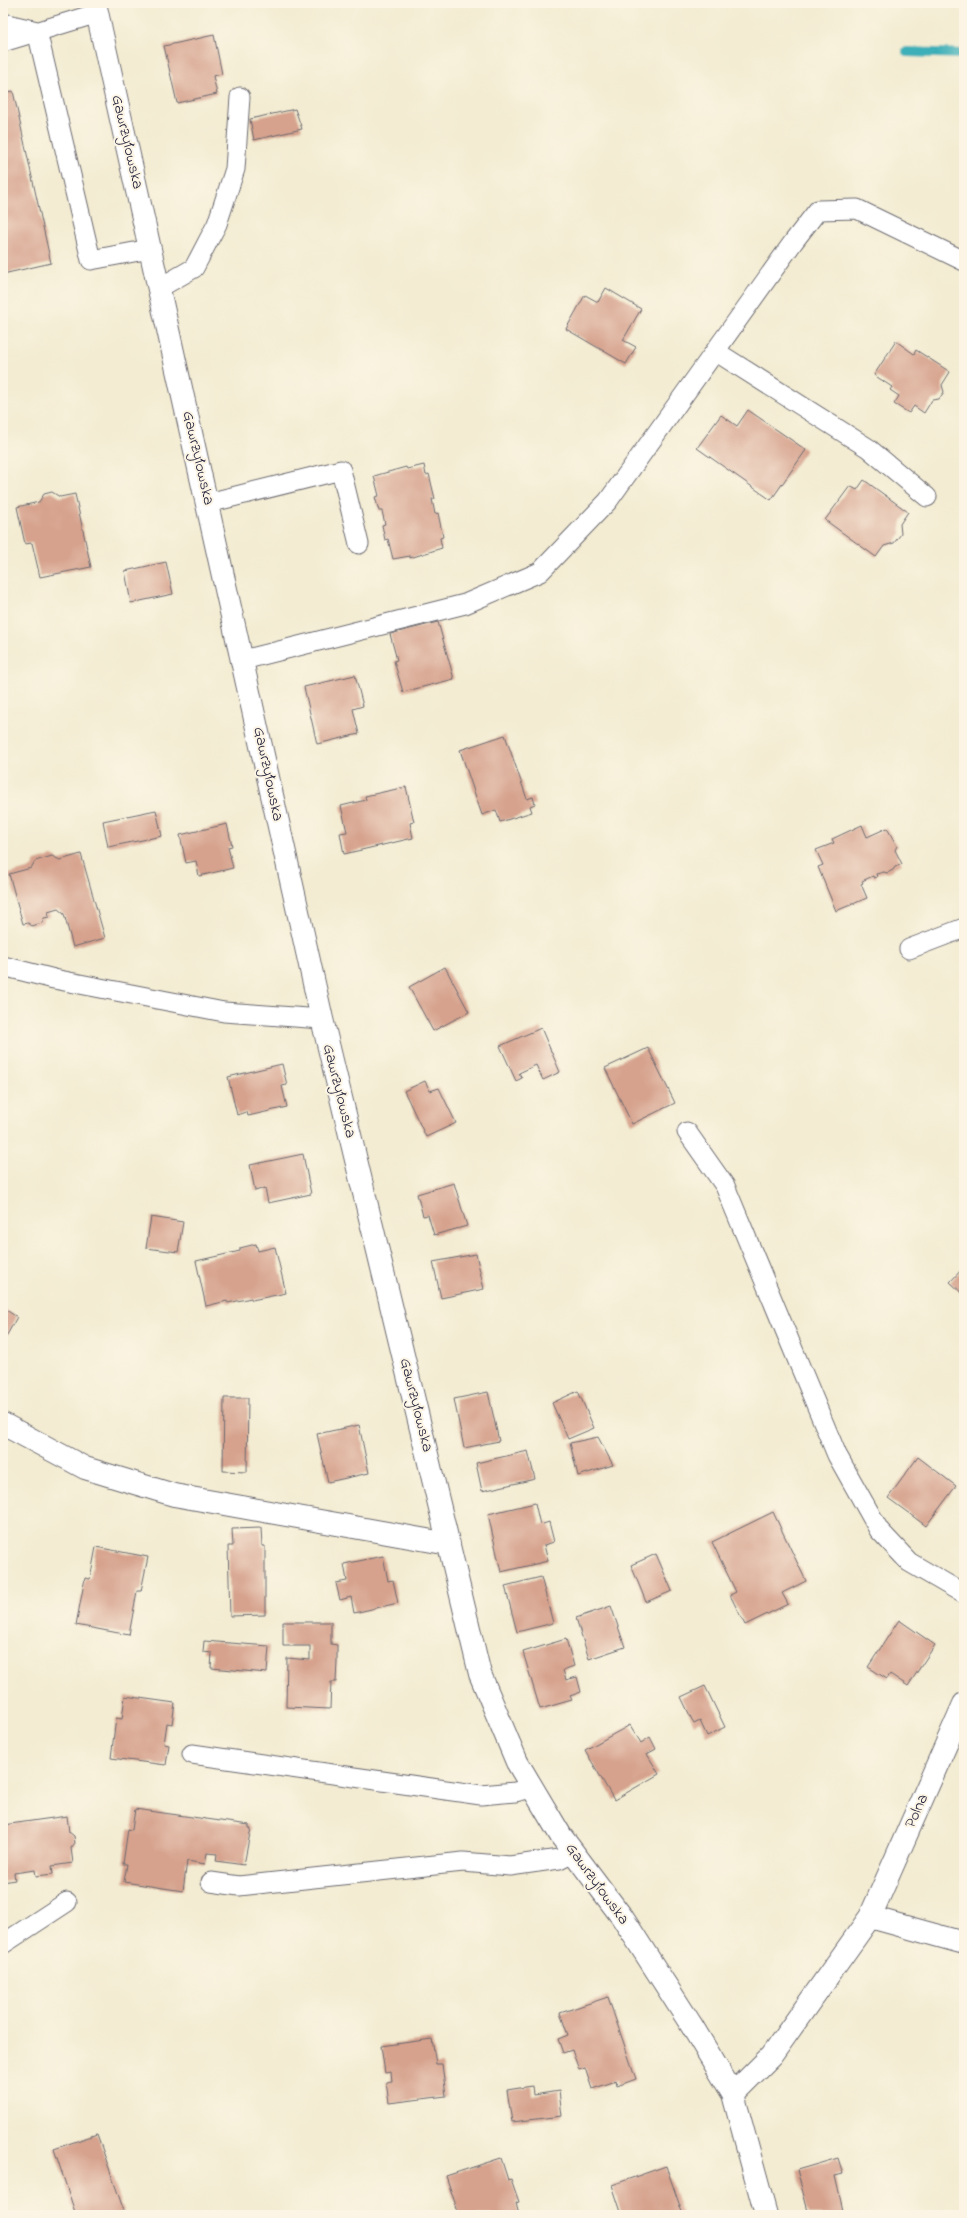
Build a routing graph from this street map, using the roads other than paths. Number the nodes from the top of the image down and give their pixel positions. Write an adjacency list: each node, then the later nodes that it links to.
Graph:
1 (97, 8): 3 (lane); 6 (street, Gawrzyłowska)
2 (3, 23): 3 (lane)
3 (37, 31): 4 (lane); 6 (lane)
4 (3, 42)
5 (240, 97): 8 (lane)
6 (150, 249): 8 (street, Gawrzyłowska)
7 (964, 260): 9 (lane)
8 (159, 288): 11 (street, Gawrzyłowska)
9 (715, 351): 10 (lane); 13 (lane)
10 (927, 497)
11 (208, 502): 12 (lane); 13 (street, Gawrzyłowska)
12 (359, 544)
13 (243, 660): 17 (street, Gawrzyłowska)
14 (964, 928): 15 (lane)
15 (909, 949)
16 (3, 966): 17 (lane)
17 (322, 1019): 20 (street, Gawrzyłowska)
18 (687, 1132): 21 (lane)
19 (3, 1424): 20 (street)
20 (449, 1544): 24 (street, Gawrzyłowska)
21 (964, 1594)
22 (964, 1704): 28 (street, Polna)
23 (192, 1754): 24 (lane)
24 (532, 1788): 25 (street, Gawrzyłowska)
25 (573, 1852): 26 (lane); 31 (street, Gawrzyłowska)
26 (212, 1882)
27 (67, 1902): 30 (lane)
28 (870, 1917): 29 (street); 31 (street, Polna)
29 (964, 1943)
30 (3, 1944)
31 (732, 2094): 32 (street, Gawrzyłowska)
32 (766, 2215)

